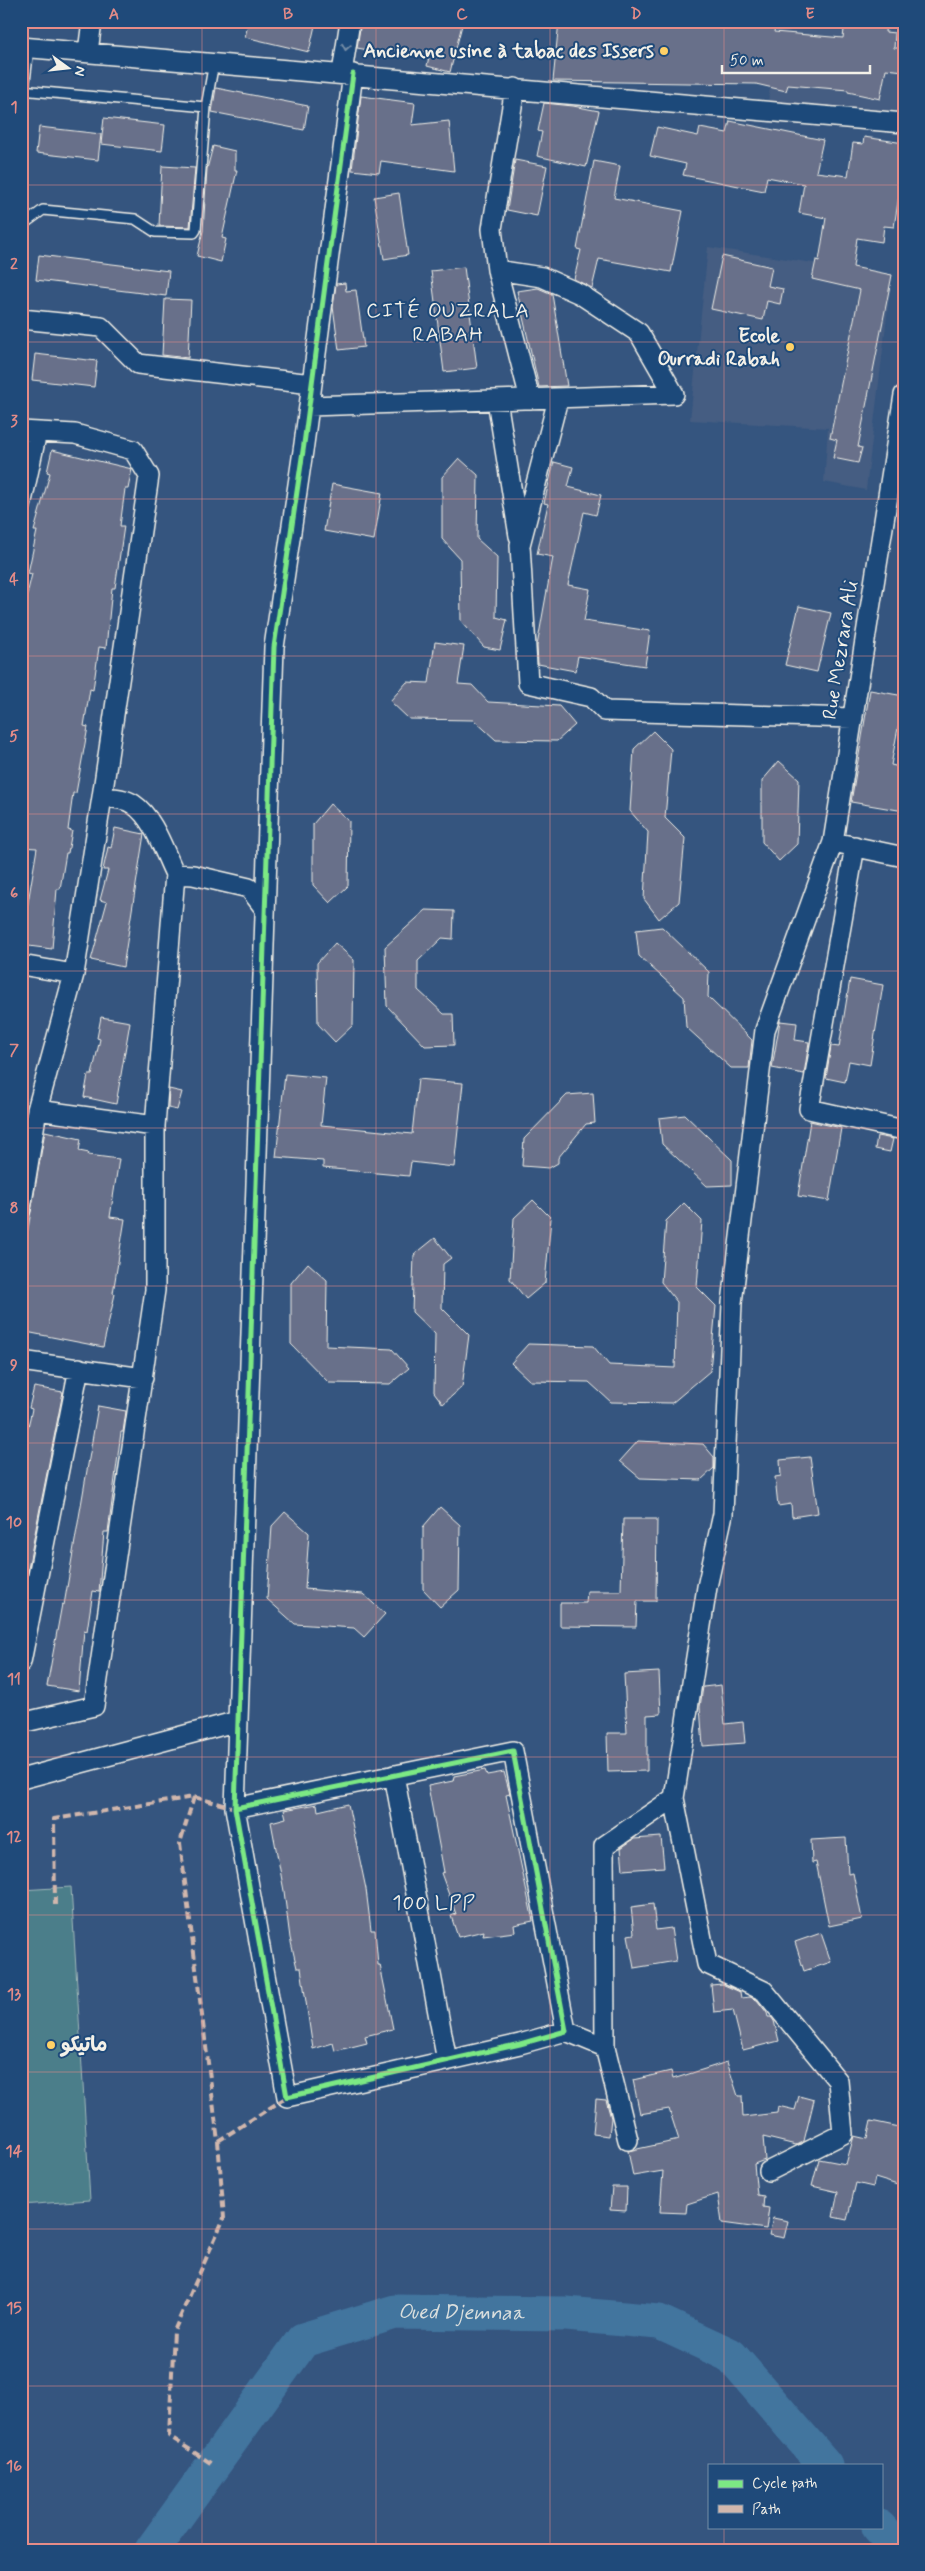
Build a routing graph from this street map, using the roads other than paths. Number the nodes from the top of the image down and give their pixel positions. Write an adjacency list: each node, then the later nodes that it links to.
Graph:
1 (92, 21): 4 (street)
2 (350, 21): 6 (street, one-way to 6)
3 (25, 47): 4 (street); 8 (lane)
4 (88, 52): 5 (street)
5 (214, 62): 6 (street); 9 (lane)
6 (347, 74): 7 (street); 14 (street)
7 (515, 88): 10 (street); 12 (street)
8 (23, 90): 9 (lane)
9 (206, 107): 11 (lane)
10 (904, 123)
11 (21, 226)
12 (497, 270): 16 (street); 17 (street)
13 (21, 319): 14 (street)
14 (312, 384): 19 (street)
15 (904, 395): 20 (street, Rue Mezrara Ali)
16 (530, 399): 17 (street); 18 (street)
17 (558, 399): 23 (street)
18 (497, 400): 19 (street); 23 (street)
19 (309, 406): 30 (street)
20 (902, 422): 24 (street, Rue Mezrara Ali)
21 (29, 432): 22 (street); 25 (street)
22 (21, 506)
23 (520, 545): 24 (street)
24 (853, 718): 26 (street, Rue Mezrara Ali)
25 (102, 797): 29 (street); 32 (street)
26 (833, 842): 27 (street); 45 (street, Rue Mezrara Ali)
27 (855, 846): 28 (street); 35 (street)
28 (904, 857)
29 (175, 874): 30 (street); 34 (street)
30 (265, 909): 41 (street)
31 (21, 965): 32 (street)
32 (74, 974): 33 (street)
33 (37, 1110): 34 (street); 36 (street)
34 (155, 1126): 39 (street)
35 (904, 1130)
36 (21, 1208)
37 (21, 1361): 38 (street)
38 (80, 1368): 39 (street); 40 (street)
39 (143, 1378): 42 (street)
40 (21, 1662)
41 (238, 1721): 44 (street); 46 (street)
42 (21, 1723)
43 (394, 1776): 46 (street); 47 (street); 49 (street)
44 (21, 1779)
45 (674, 1798): 48 (street); 51 (street)
46 (235, 1808): 49 (street)
47 (566, 2031): 48 (street); 49 (street)
48 (605, 2047): 50 (street)
49 (447, 2060)
50 (628, 2140)
51 (769, 2171)

